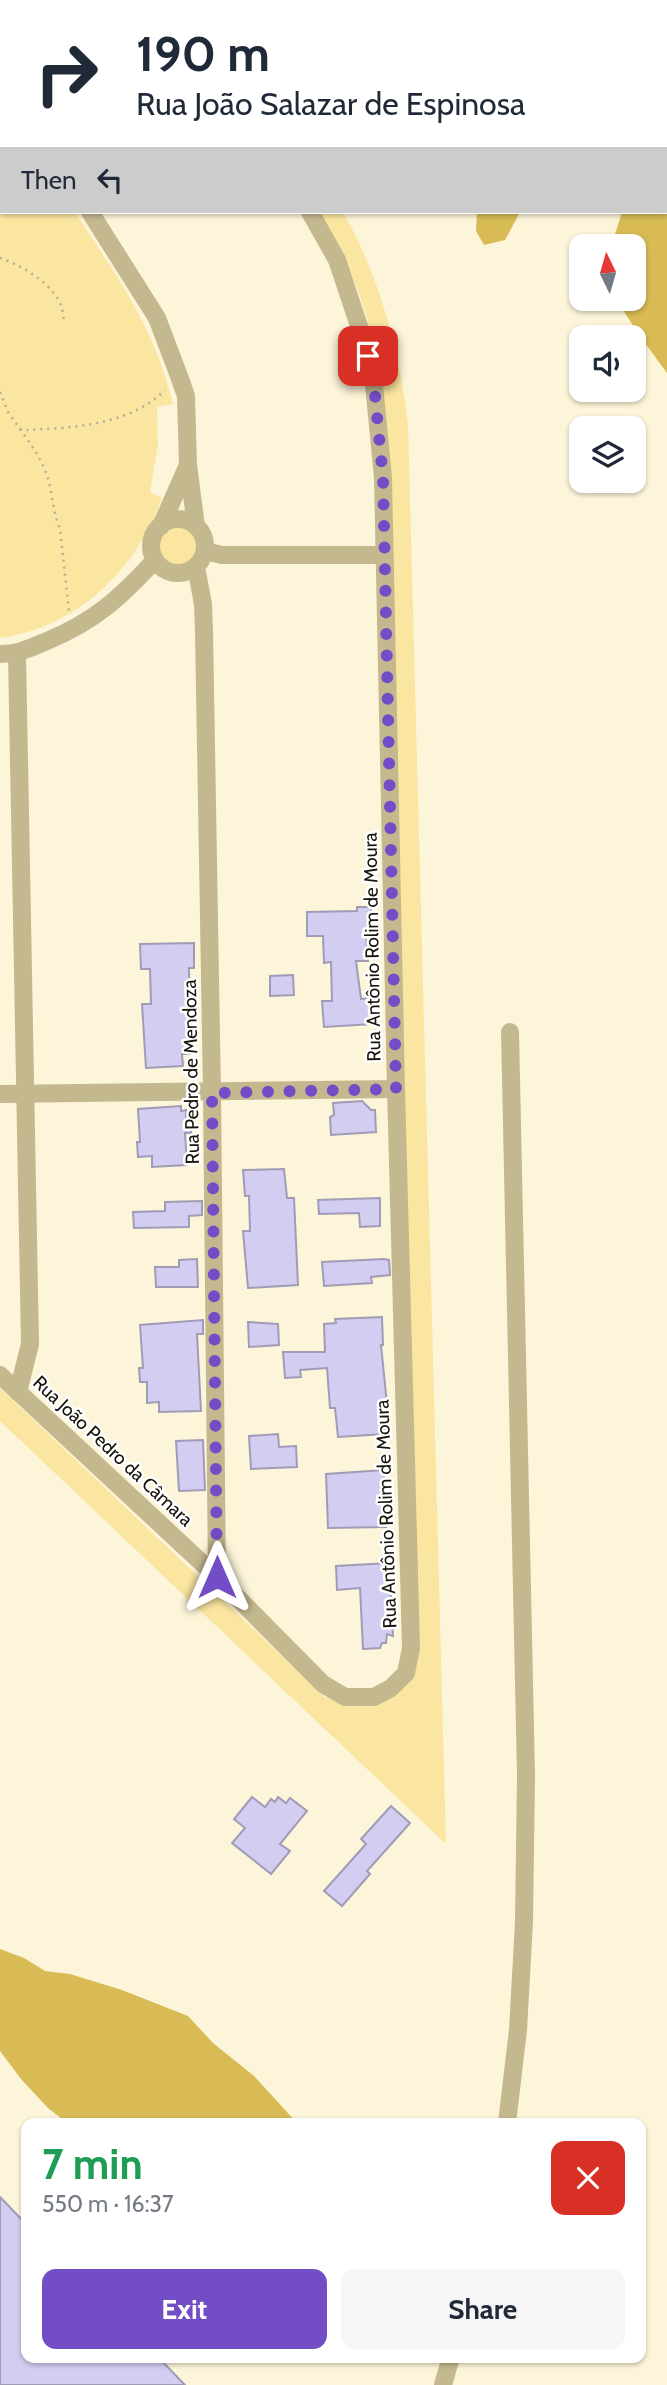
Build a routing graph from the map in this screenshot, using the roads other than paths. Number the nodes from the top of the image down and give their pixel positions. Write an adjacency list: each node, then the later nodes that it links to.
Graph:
1 (91, 214): 3 (street)
2 (311, 214): 7 (street, Rua Antônio Rolim de Moura)
3 (188, 464): 4 (street); 5 (street)
4 (161, 526): 5 (street); 8 (street)
5 (196, 526): 6 (street)
6 (205, 551): 7 (street); 9 (street)
7 (383, 555): 12 (street, Rua Antônio Rolim de Moura)
8 (155, 560): 9 (street); 10 (street)
9 (196, 567): 14 (street, Rua Pedro de Mendoza)
10 (8, 654): 13 (street)
11 (510, 1032): 20 (street)
12 (396, 1089): 14 (street); 19 (street, Rua Antônio Rolim de Moura)
13 (26, 1092): 14 (street); 15 (street); 17 (street)
14 (212, 1093): 18 (street, Rua Pedro de Mendoza)
15 (0, 1094)
16 (0, 1375): 17 (street, Rua João Pedro da Câmara)
17 (18, 1392): 18 (street, Rua João Pedro da Câmara)
18 (217, 1577): 19 (street, Rua João Pedro da Câmara)
19 (391, 1688)
20 (507, 2118)
21 (449, 2363): 22 (street)
22 (443, 2385)

